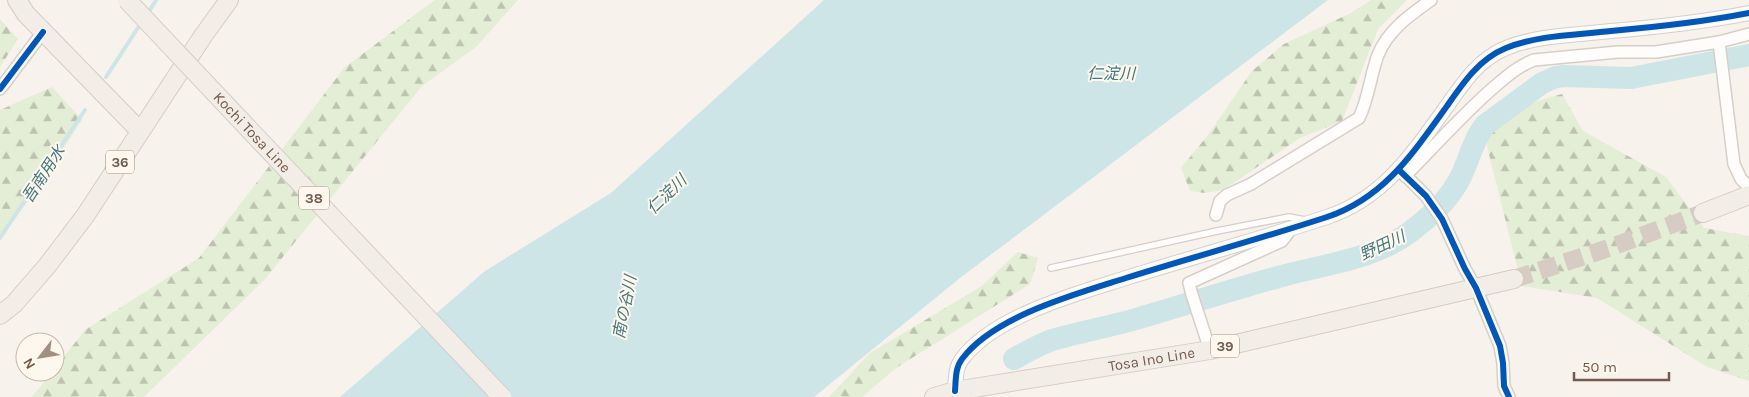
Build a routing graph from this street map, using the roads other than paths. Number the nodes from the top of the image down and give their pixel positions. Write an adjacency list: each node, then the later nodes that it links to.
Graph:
1 (17, 0): 6 (main road)
2 (127, 0): 24 (main road, Kochi Tosa Line / 38, bridge)
3 (229, 0): 10 (main road, 36)
4 (1431, 0): 15 (street)
5 (1749, 13): 11 (street)
6 (43, 32): 9 (street); 10 (main road)
7 (1749, 34): 8 (street)
8 (1720, 47): 11 (street); 12 (street)
9 (0, 89)
10 (140, 131): 21 (main road, 36)
11 (1402, 173): 16 (street); 20 (street)
12 (1749, 186)
13 (1749, 195): 14 (main road)
14 (1703, 213)
15 (1216, 215)
16 (1312, 222): 17 (street); 18 (lane)
17 (1292, 228): 22 (street); 23 (street)
18 (1051, 268)
19 (1514, 279): 20 (main road, Tosa Ino Line / 39)
20 (1476, 288): 22 (main road, Tosa Ino Line / 39); 26 (street)
21 (0, 315)
22 (1210, 350): 23 (main road, Tosa Ino Line / 39)
23 (955, 391): 25 (main road, Tosa Ino Line / 39)
24 (502, 397)
25 (934, 397)
26 (1509, 397)

